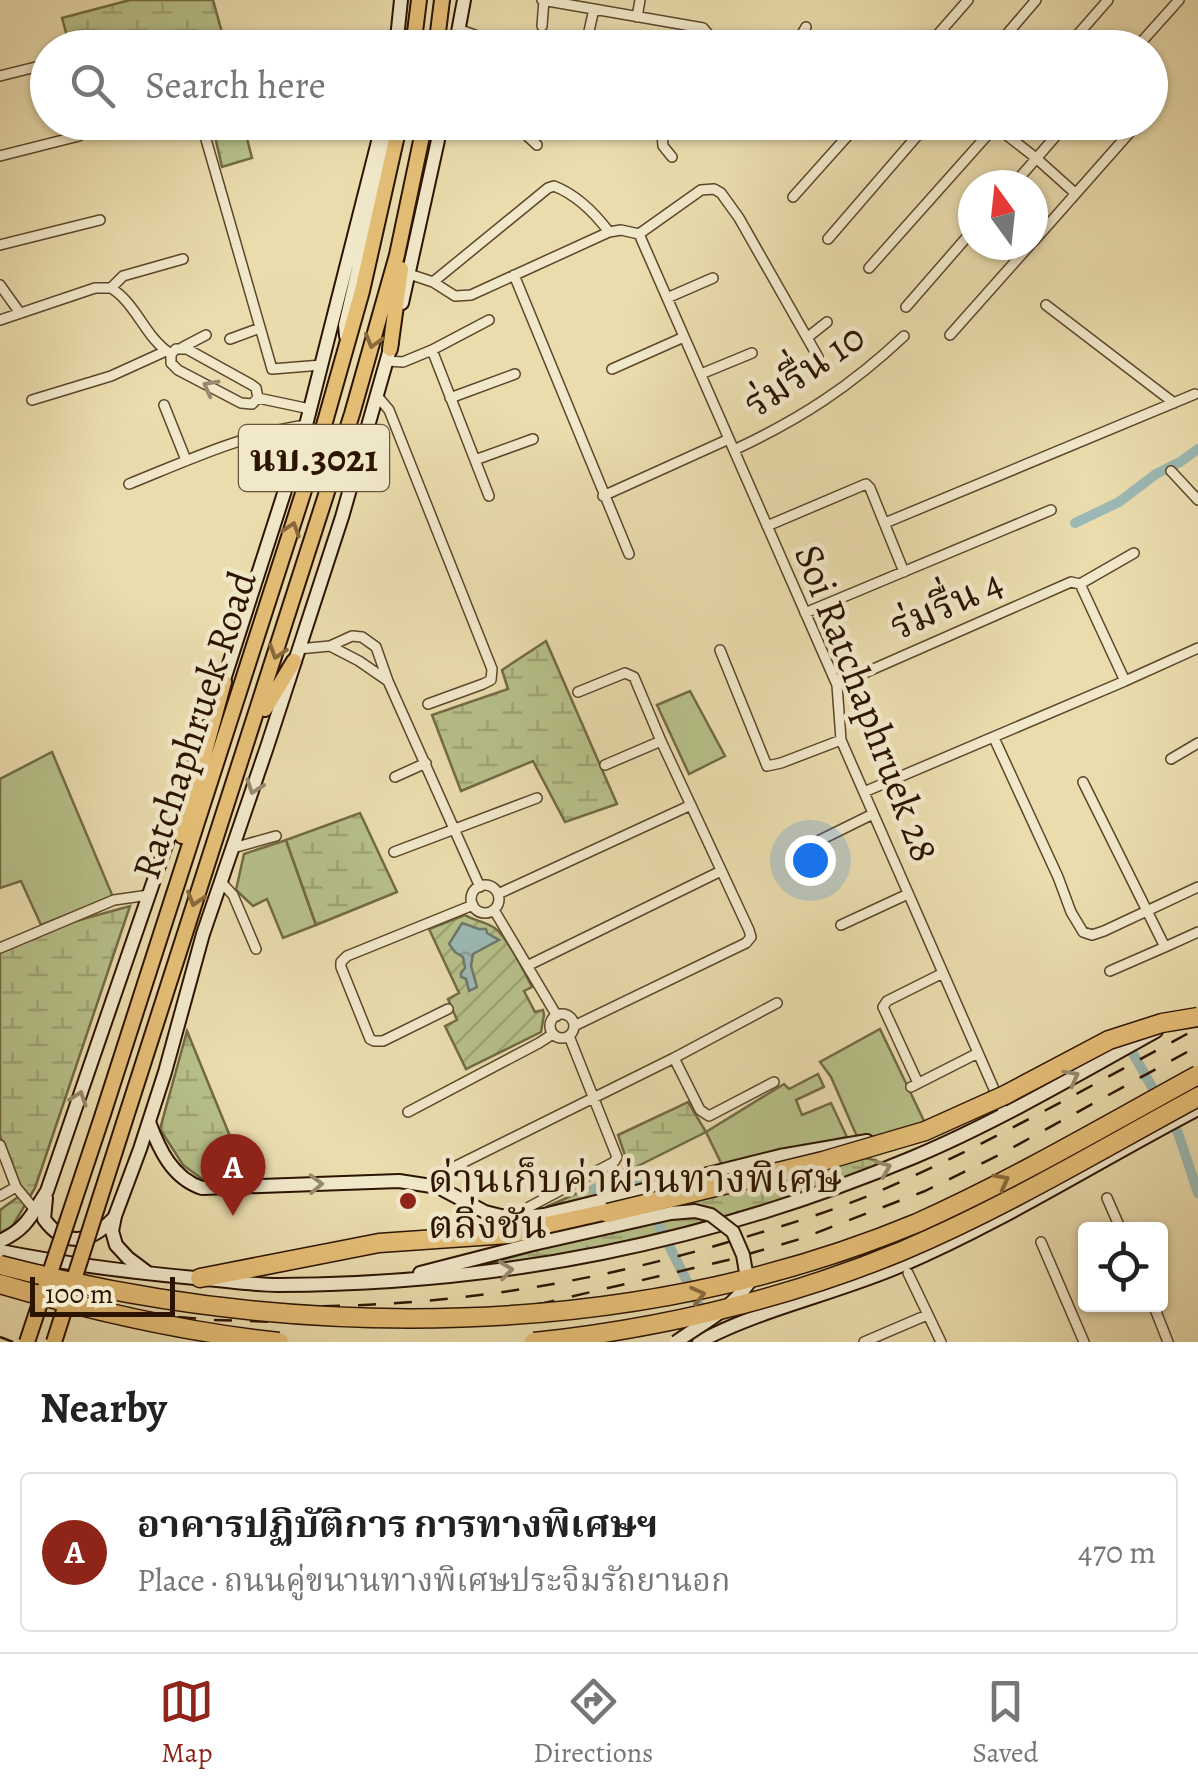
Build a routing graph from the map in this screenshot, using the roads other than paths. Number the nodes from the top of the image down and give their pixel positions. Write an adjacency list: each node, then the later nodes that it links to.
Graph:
1 (402, 0): 18 (main road)
2 (410, 0): 19 (main road)
3 (419, 0): 20 (main road)
4 (442, 0): 21 (main road)
5 (452, 0): 22 (main road)
6 (464, 0): 17 (main road)
7 (543, 0): 13 (street); 15 (street)
8 (640, 0): 14 (street)
9 (968, 0): 26 (street)
10 (1036, 0): 27 (street)
11 (1108, 0): 28 (street)
12 (1179, 0): 29 (street)
13 (594, 9): 14 (street); 23 (street)
14 (637, 17): 24 (street)
15 (542, 26)
16 (806, 27): 25 (street)
17 (458, 29)
18 (399, 30)
19 (409, 30)
20 (413, 30)
21 (438, 30)
22 (448, 30)
23 (590, 30)
24 (705, 30)
25 (804, 30)
26 (942, 30)
27 (1010, 30)
28 (1082, 30)
29 (1152, 30)
30 (30, 68): 31 (street)
31 (0, 76)
32 (63, 140): 49 (street)
33 (206, 140): 79 (street)
34 (386, 140): 93 (main road, นบ.3021)
35 (388, 140): 48 (main road)
36 (393, 140): 87 (main road, Ratchaphruek Road / นบ.3021)
37 (425, 140): 55 (main road, Ratchaphruek Road / นบ.3021)
38 (438, 140): 66 (main road)
39 (531, 140): 47 (street)
40 (662, 140): 50 (street)
41 (844, 140): 54 (street)
42 (913, 140): 60 (street)
43 (981, 140): 65 (street)
44 (1014, 140): 51 (street)
45 (1052, 140): 51 (street)
46 (1123, 140): 53 (street)
47 (537, 145)
48 (385, 154): 87 (main road)
49 (0, 156)
50 (672, 157)
51 (1036, 158): 52 (street); 53 (street)
52 (1025, 170)
53 (1075, 193): 57 (street)
54 (793, 197)
55 (411, 214): 66 (main road); 135 (main road, Ratchaphruek Road / นบ.3021, one-way to 135)
56 (100, 220): 61 (street)
57 (1048, 225)
58 (608, 232): 59 (street); 67 (street); 69 (street)
59 (639, 234): 72 (street, Soi Ratchaphruek 28); 84 (street)
60 (828, 238)
61 (0, 245)
62 (958, 247): 74 (street)
63 (183, 259): 71 (street)
64 (1017, 260): 80 (street)
65 (869, 268)
66 (405, 272): 69 (street); 91 (main road)
67 (514, 275): 69 (street); 114 (street)
68 (713, 278): 72 (street)
69 (434, 282)
70 (0, 285): 75 (street)
71 (111, 288): 75 (street); 89 (street)
72 (667, 298): 82 (street, Soi Ratchaphruek 28)
73 (1046, 305): 102 (street)
74 (906, 307)
75 (20, 313): 76 (street)
76 (0, 320)
77 (489, 320): 88 (street)
78 (827, 322): 84 (street)
79 (260, 328): 85 (street); 93 (street)
80 (950, 334)
81 (206, 335): 86 (street)
82 (684, 336): 94 (street); 96 (street, Soi Ratchaphruek 28)
83 (904, 336): 108 (street, ร่มรื่น 10)
84 (808, 337): 92 (street)
85 (230, 339)
86 (183, 348): 89 (street); 99 (street)
87 (346, 349): 165 (main road, Ratchaphruek Road / นบ.3021, one-way to 87)
88 (432, 350): 91 (street); 100 (street)
89 (168, 352): 99 (street, one-way to 89); 101 (street)
90 (752, 353): 96 (street)
91 (389, 355): 98 (main road, นบ.3021)
92 (818, 357)
93 (322, 365): 104 (main road, นบ.3021)
94 (612, 369)
95 (515, 374): 100 (street)
96 (700, 374): 107 (street, Soi Ratchaphruek 28)
97 (1195, 394): 102 (street)
98 (378, 397): 127 (main road, นบ.3021); 133 (street)
99 (258, 398): 104 (street)
100 (450, 398): 110 (street)
101 (32, 400)
102 (1174, 402): 117 (street)
103 (164, 405): 109 (street)
104 (310, 409): 105 (main road, นบ.3021)
105 (306, 425): 109 (street); 130 (main road, นบ.3021)
106 (532, 439): 110 (street)
107 (729, 439): 108 (street, Soi Ratchaphruek 28); 114 (street)
108 (734, 450): 118 (street, Soi Ratchaphruek 28)
109 (186, 460): 112 (street)
110 (475, 460): 113 (street)
111 (1171, 471): 115 (street)
112 (129, 484)
113 (489, 496)
114 (604, 496): 120 (street)
115 (1198, 498)
116 (1050, 510): 121 (street)
117 (884, 523): 118 (street); 121 (street)
118 (767, 526): 123 (street, Soi Ratchaphruek 28)
119 (1134, 552): 122 (street, ร่มรื่น 4)
120 (629, 554)
121 (904, 572): 123 (street)
122 (1080, 584): 129 (street); 131 (street, ร่มรื่น 4)
123 (805, 612): 131 (street, Soi Ratchaphruek 28)
124 (330, 646): 127 (street); 128 (street); 128 (street)
125 (1198, 648): 129 (street)
126 (720, 650): 136 (street)
127 (296, 655): 135 (main road); 151 (main road, นบ.3021, one-way to 151)
128 (388, 681): 140 (street)
129 (1126, 681): 134 (street)
130 (224, 682): 159 (main road); 165 (main road)
131 (837, 685): 136 (street, Soi Ratchaphruek 28)
132 (578, 692): 137 (street)
133 (428, 704)
134 (994, 738): 144 (street); 162 (street)
135 (247, 740): 216 (main road, Ratchaphruek Road / นบ.3021, one-way to 216, bridge)
136 (840, 740): 144 (street, Soi Ratchaphruek 28)
137 (661, 741): 141 (street); 146 (street)
138 (1198, 743): 139 (street)
139 (1171, 759)
140 (426, 762): 142 (street); 148 (street)
141 (604, 765)
142 (395, 777)
143 (1082, 782): 162 (street)
144 (864, 792): 147 (street, Soi Ratchaphruek 28)
145 (537, 798): 148 (street)
146 (690, 806): 153 (street); 157 (street)
147 (873, 814): 150 (street); 158 (street, Soi Ratchaphruek 28)
148 (455, 830): 152 (street); 155 (street)
149 (276, 836): 151 (street)
150 (806, 846)
151 (233, 848): 154 (main road, นบ.3021)
152 (394, 852)
153 (721, 871): 169 (street); 177 (street)
154 (222, 883): 168 (street); 188 (main road, นบ.3021)
155 (480, 887): 157 (street); 160 (street)
156 (1198, 887): 162 (street)
157 (498, 894): 161 (street)
158 (908, 894): 163 (street); 171 (street, Soi Ratchaphruek 28)
159 (149, 895): 167 (street); 193 (main road, one-way to 159)
160 (472, 904): 161 (street); 174 (street)
161 (494, 910): 169 (street)
162 (1148, 911): 166 (street)
163 (841, 926)
164 (1198, 932): 166 (street)
165 (160, 934): 205 (main road, Ratchaphruek Road / นบ.3021, bridge)
166 (1165, 947): 170 (street)
167 (0, 948)
168 (256, 949)
169 (529, 965): 175 (street)
170 (1110, 971)
171 (943, 973): 180 (street, Soi Ratchaphruek 28); 180 (street)
172 (778, 1004): 181 (street)
173 (1198, 1008): 187 (main road, one-way to 173)
174 (448, 1009)
175 (557, 1016): 177 (street); 178 (street)
176 (1198, 1017): 196 (highway, bridge)
177 (574, 1026): 179 (street)
178 (553, 1034): 179 (street); 186 (street)
179 (569, 1036): 184 (street)
180 (978, 1053): 187 (street, Soi Ratchaphruek 28)
181 (674, 1058): 183 (street); 184 (street)
182 (1198, 1076): 204 (highway, one-way to 182, bridge)
183 (774, 1082)
184 (592, 1098): 191 (street); 197 (street)
185 (1197, 1106): 218 (highway, bridge); 221 (main road)
186 (408, 1112)
187 (1004, 1112): 189 (main road)
188 (149, 1121): 196 (main road, one-way to 196); 199 (main road, นบ.3021)
189 (964, 1132): 196 (main road); 209 (main road, one-way to 189)
190 (0, 1145): 192 (street)
191 (442, 1174)
192 (16, 1187): 194 (street); 198 (street)
193 (47, 1191): 198 (main road); 199 (main road)
194 (0, 1196)
195 (1107, 1198): 200 (street)
196 (613, 1205): 208 (highway)
197 (529, 1206)
198 (35, 1210): 201 (main road)
199 (115, 1216): 207 (main road)
200 (1118, 1222)
201 (0, 1241)
202 (1041, 1242): 224 (street)
203 (0, 1251): 207 (main road)
204 (0, 1266)
205 (50, 1272): 214 (main road, bridge); 215 (main road, Ratchaphruek Road / นบ.3021, bridge)
206 (908, 1273): 212 (street)
207 (150, 1275): 208 (main road)
208 (200, 1278): 209 (main road)
209 (404, 1279): 220 (main road, bridge)
210 (0, 1284): 217 (highway, bridge)
211 (1155, 1312): 225 (street)
212 (927, 1315): 222 (street); 223 (street)
213 (649, 1333): 219 (street)
214 (18, 1342)
215 (27, 1342)
216 (54, 1342)
217 (279, 1342)
218 (534, 1342)
219 (570, 1342)
220 (676, 1342)
221 (699, 1342)
222 (864, 1342)
223 (941, 1342)
224 (1084, 1342)
225 (1168, 1342)

